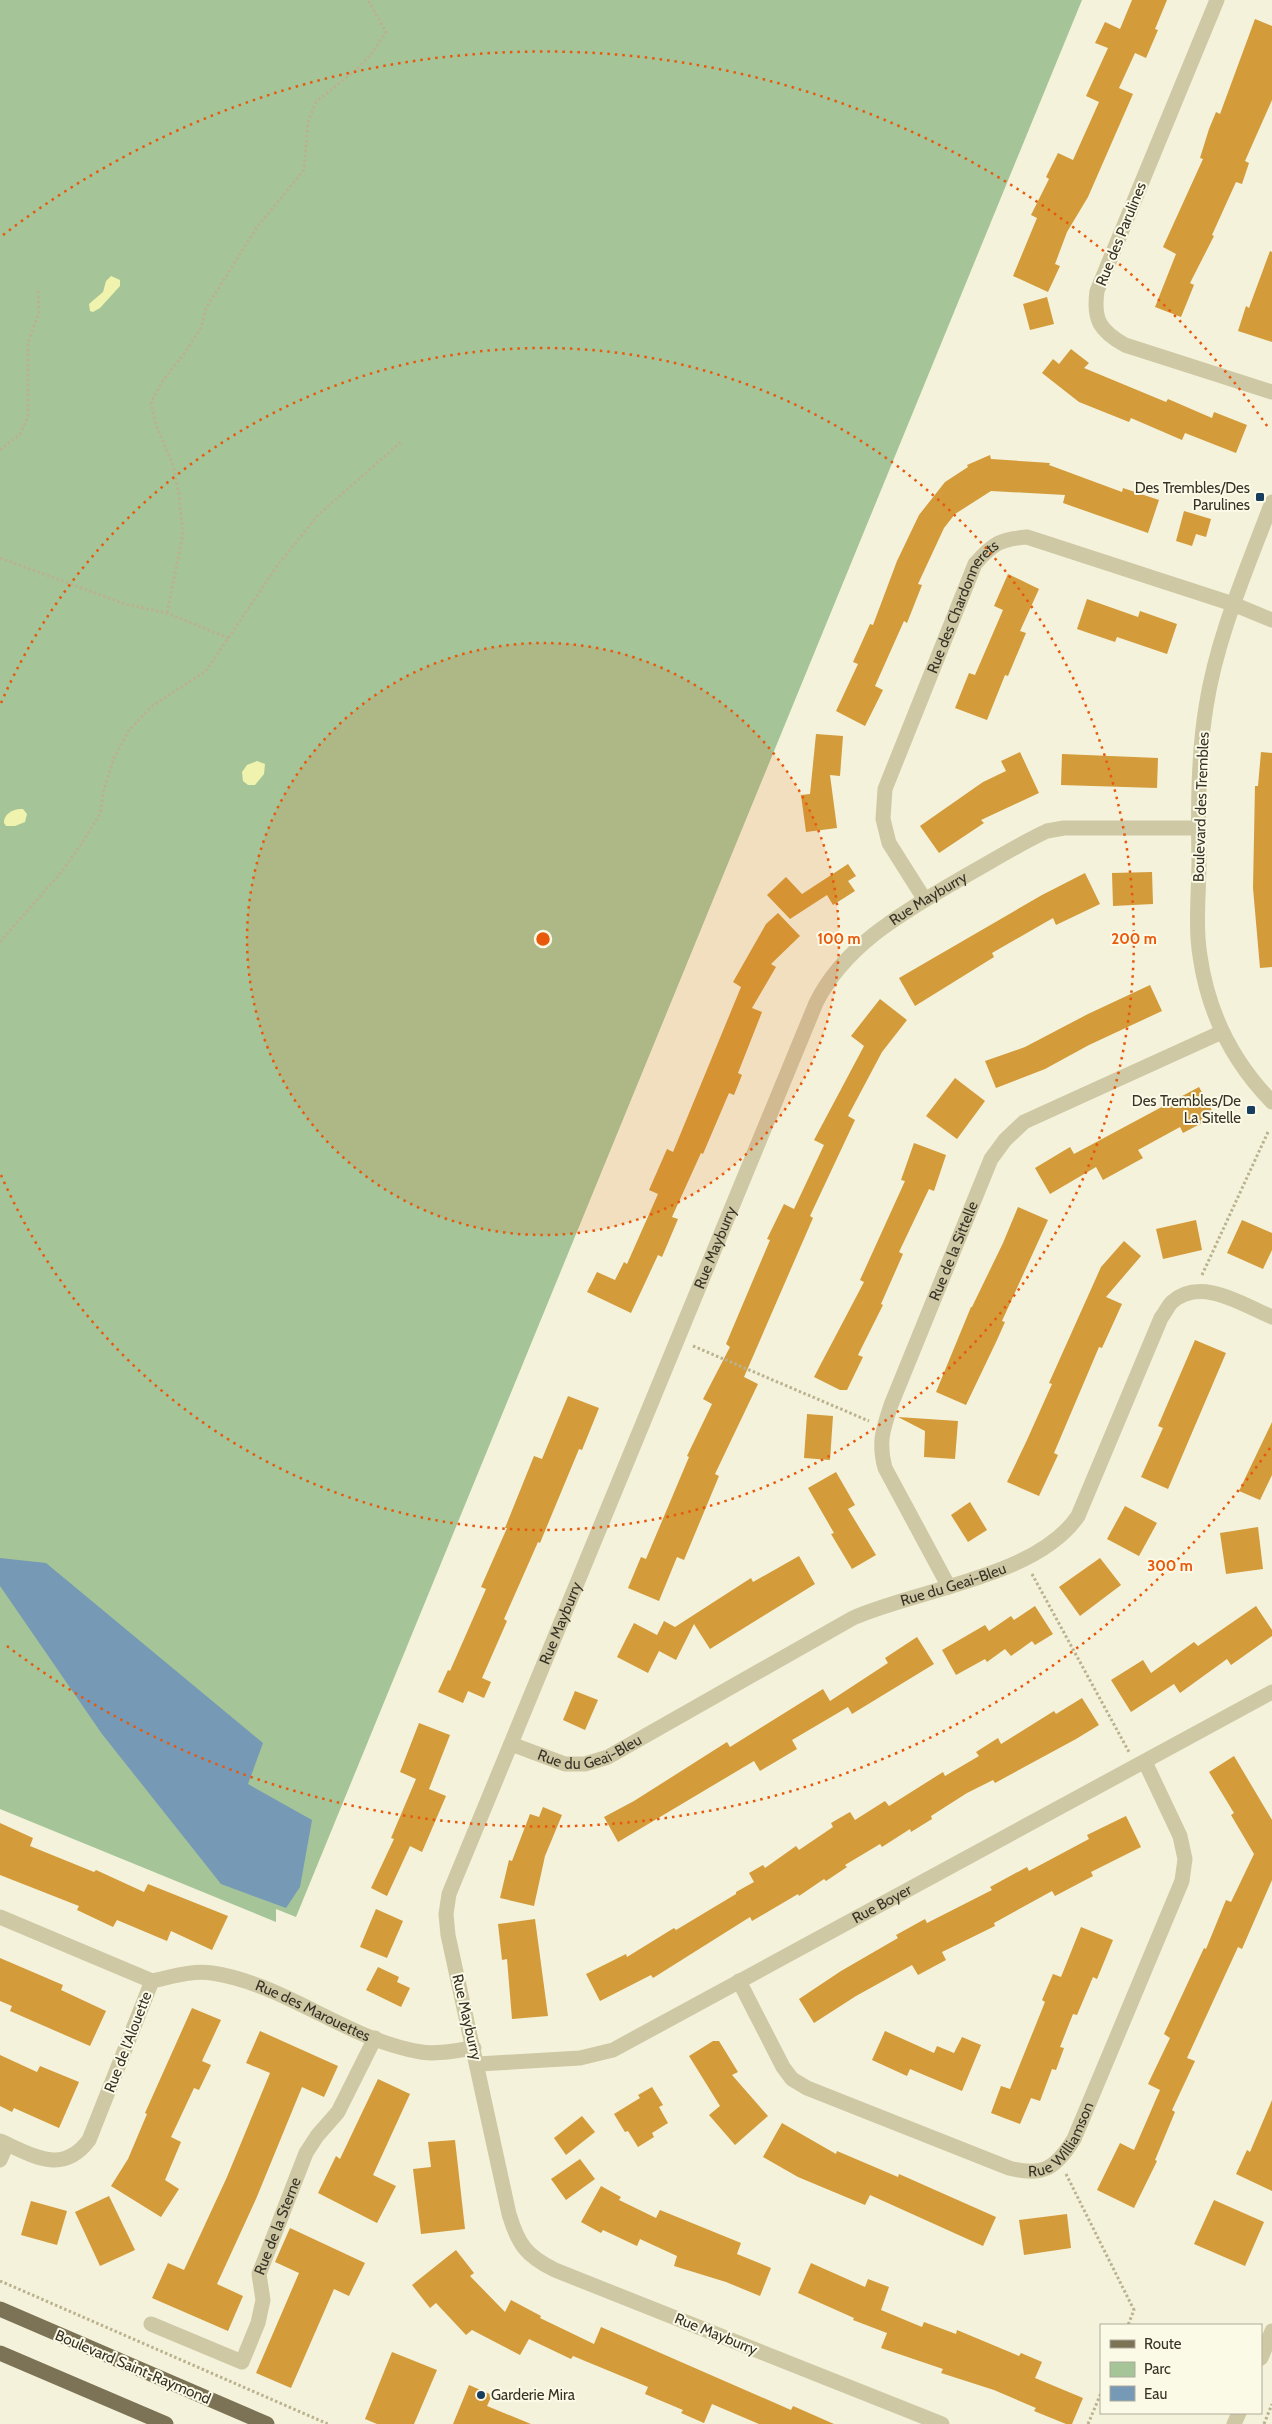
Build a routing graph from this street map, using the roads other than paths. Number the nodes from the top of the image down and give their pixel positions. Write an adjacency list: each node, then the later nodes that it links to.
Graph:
1 (1217, 0): 2 (street, Rue des Parulines)
2 (1272, 392)
3 (1272, 502): 4 (street, Boulevard des Trembles)
4 (1233, 604): 5 (street, Rue des Chardonnerets); 6 (street, Boulevard des Trembles); 7 (street, Rue des Chardonnerets)
5 (1272, 620)
6 (1198, 828): 7 (street, Rue Mayburry); 8 (street, Boulevard des Trembles)
7 (925, 900): 13 (street, Rue Mayburry)
8 (1222, 1032): 9 (street, Boulevard des Trembles); 11 (street, Rue de la Sittelle)
9 (1272, 1102)
10 (1272, 1317): 11 (street, Rue du Geai-Bleu)
11 (949, 1587): 13 (street, Rue du Geai-Bleu)
12 (1272, 1692): 14 (street, Rue Boyer)
13 (512, 1744): 19 (street, Rue Mayburry)
14 (1141, 1764): 17 (street, Rue Boyer); 17 (street, Rue Williamson)
15 (0, 1917): 16 (street, Rue de l'Alouette)
16 (152, 1981): 18 (street, Rue des Marouettes); 21 (street, Rue de l'Alouette)
17 (739, 1981): 20 (street, Rue Boyer)
18 (374, 2038): 19 (street, Rue des Marouettes); 24 (street, Rue de la Sterne)
19 (474, 2048): 20 (street, Rue Mayburry)
20 (478, 2064): 30 (street, Rue Mayburry)
21 (3, 2142): 22 (street, Rue de l'Alouette)
22 (0, 2160)
23 (0, 2309): 29 (main road, Boulevard Saint-Raymond)
24 (151, 2324)
25 (1272, 2331): 27 (street)
26 (0, 2353): 28 (main road)
27 (1262, 2356)
28 (166, 2424)
29 (267, 2424)
30 (942, 2424)

